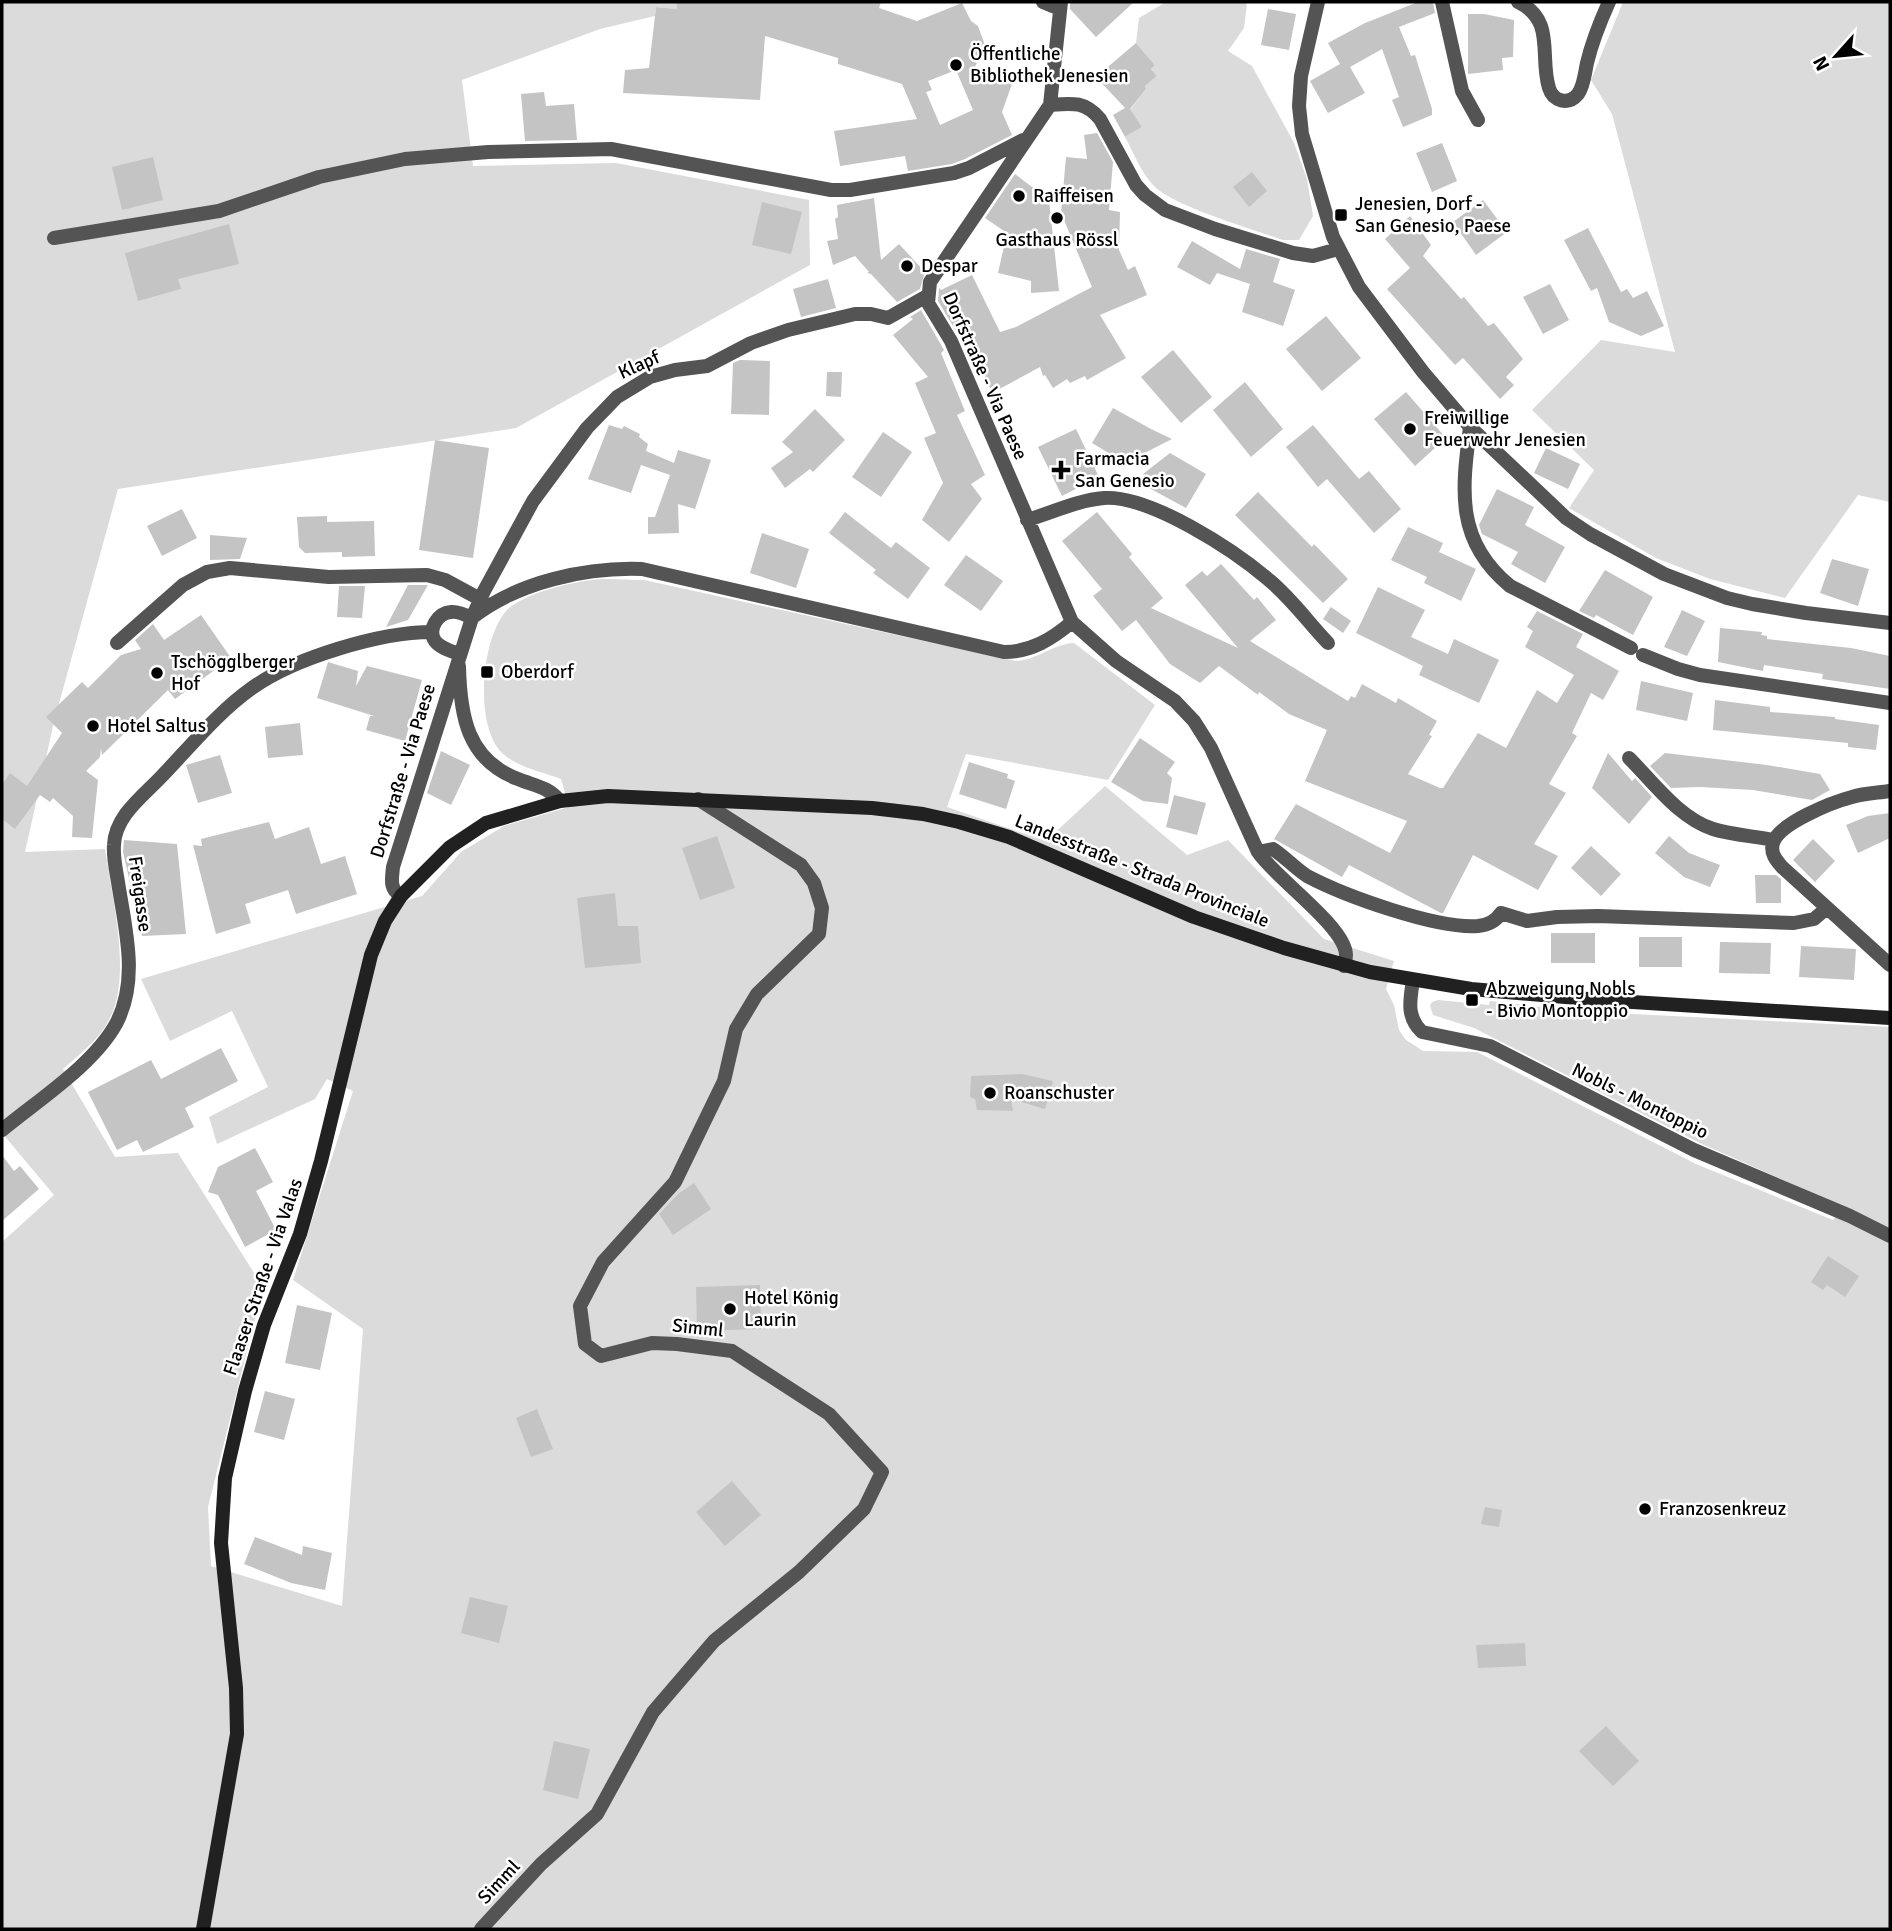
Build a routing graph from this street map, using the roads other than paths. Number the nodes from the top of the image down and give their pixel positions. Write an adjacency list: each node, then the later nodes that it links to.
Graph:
1 (1043, 2): 6 (street)
2 (1318, 2): 11 (street)
3 (1442, 2): 8 (street)
4 (1518, 2): 5 (street)
5 (1609, 2)
6 (1061, 5): 7 (street)
7 (1050, 105): 9 (street, Dorfstraße - Via Paese); 11 (street)
8 (1478, 120)
9 (1028, 137): 10 (street); 12 (street, Dorfstraße - Via Paese)
10 (54, 238)
11 (1338, 250): 13 (street)
12 (927, 296): 14 (street, Dorfstraße - Via Paese); 15 (street, Klapf)
13 (1470, 427): 18 (street); 23 (street)
14 (1027, 520): 17 (street, Dorfstraße - Via Paese); 21 (street)
15 (480, 599): 16 (street, Klapf); 20 (street)
16 (472, 618): 17 (street); 19 (street); 22 (street, Dorfstraße - Via Paese)
17 (1072, 622): 29 (street)
18 (1890, 623)
19 (432, 632): 22 (street); 36 (street, Freigasse)
20 (117, 643)
21 (1328, 643)
22 (459, 654): 27 (street, Dorfstraße - Via Paese); 30 (street, Dorfstraße - Via Paese)
23 (1890, 703)
24 (1629, 758): 28 (street)
25 (1890, 791): 28 (street)
26 (698, 799): 27 (main road, Flaaser Straße - Via Valas); 33 (main road, Landesstraße - Strada Provinciale); 39 (street, Simml)
27 (560, 801): 30 (main road, Flaaser Straße - Via Valas)
28 (1773, 840): 31 (street)
29 (1258, 852): 31 (street); 33 (street)
30 (401, 896): 38 (main road, Flaaser Straße - Via Valas)
31 (1827, 908): 32 (street)
32 (1890, 965)
33 (1344, 966): 34 (main road, Landesstraße - Strada Provinciale)
34 (1413, 980): 35 (main road, Landesstraße - Strada Provinciale); 37 (street, Nobls - Montoppio)
35 (1890, 1018)
36 (2, 1130)
37 (1890, 1236)
38 (203, 1929)
39 (481, 1929)

